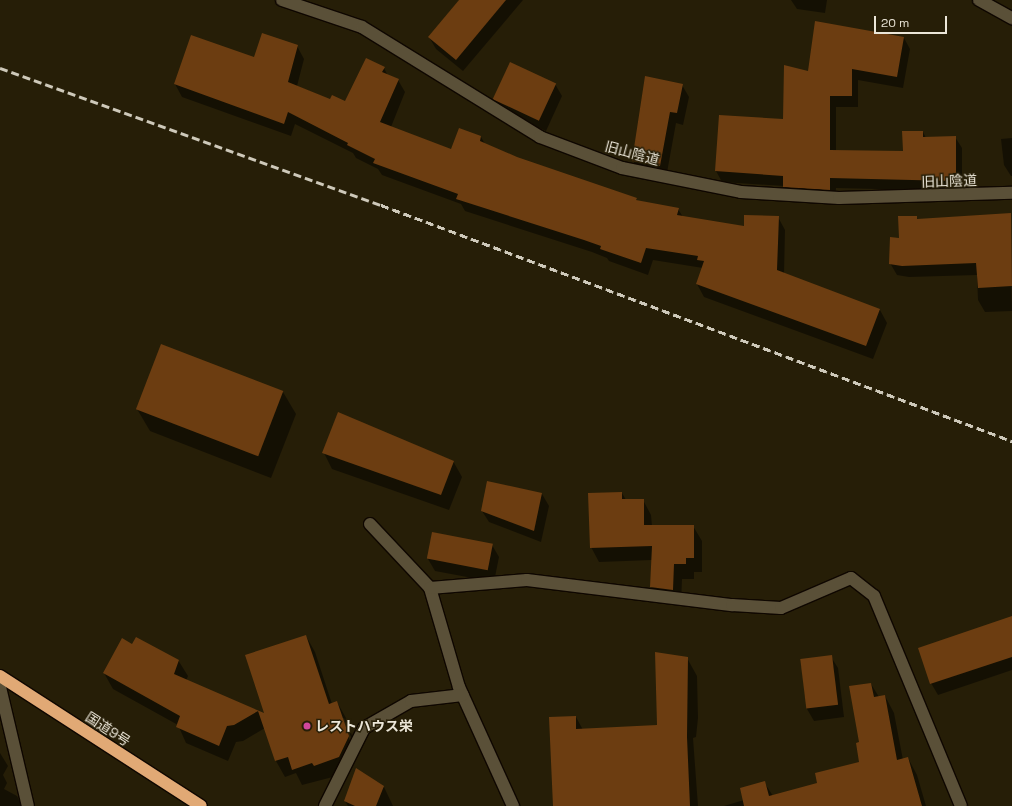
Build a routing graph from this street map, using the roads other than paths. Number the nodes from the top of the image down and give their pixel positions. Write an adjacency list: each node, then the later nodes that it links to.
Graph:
1 (282, 0): 4 (street, 旧山陰道)
2 (979, 0): 3 (street)
3 (1012, 18)
4 (1012, 193)
5 (370, 524): 6 (street)
6 (430, 588): 9 (street); 14 (street)
7 (0, 676): 11 (highway, 国道9号)
8 (0, 687): 10 (street)
9 (463, 695): 12 (street); 13 (street)
10 (28, 806)
11 (201, 806)
12 (325, 806)
13 (513, 806)
14 (961, 806)

